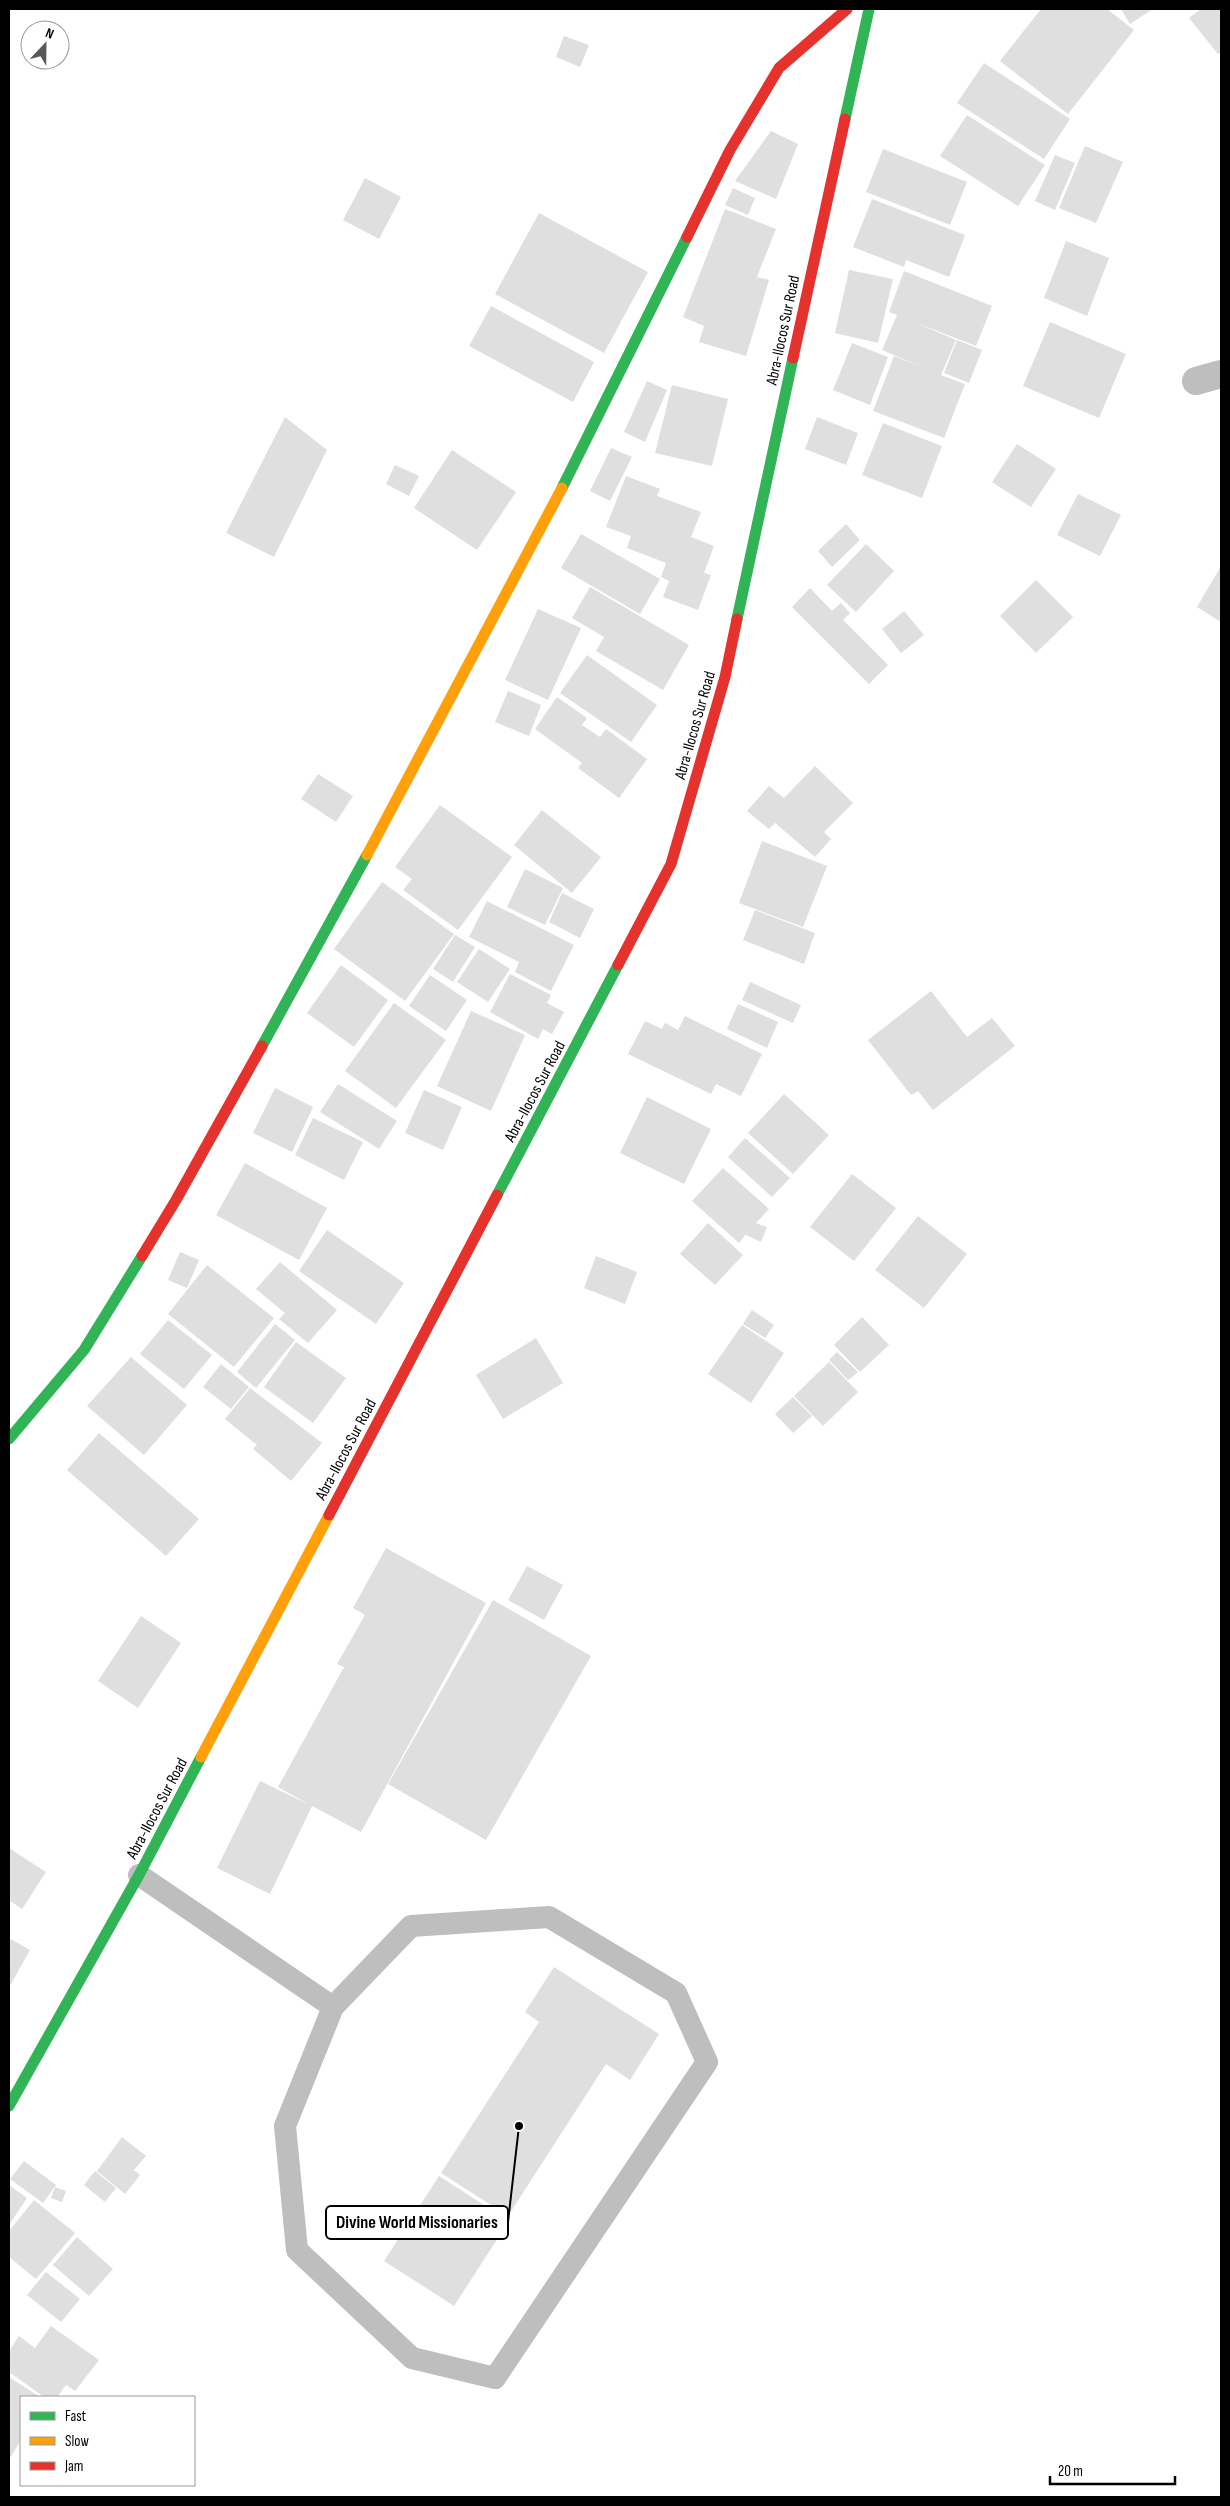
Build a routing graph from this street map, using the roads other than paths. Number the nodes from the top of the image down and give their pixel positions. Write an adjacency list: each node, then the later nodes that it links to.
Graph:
1 (847, 9): 3 (main road)
2 (869, 9): 4 (main road, Abra-Ilocos Sur Road)
3 (9, 1439)
4 (139, 1875): 5 (lane); 6 (main road, Abra-Ilocos Sur Road)
5 (333, 2007): 5 (lane)
6 (9, 2106)

